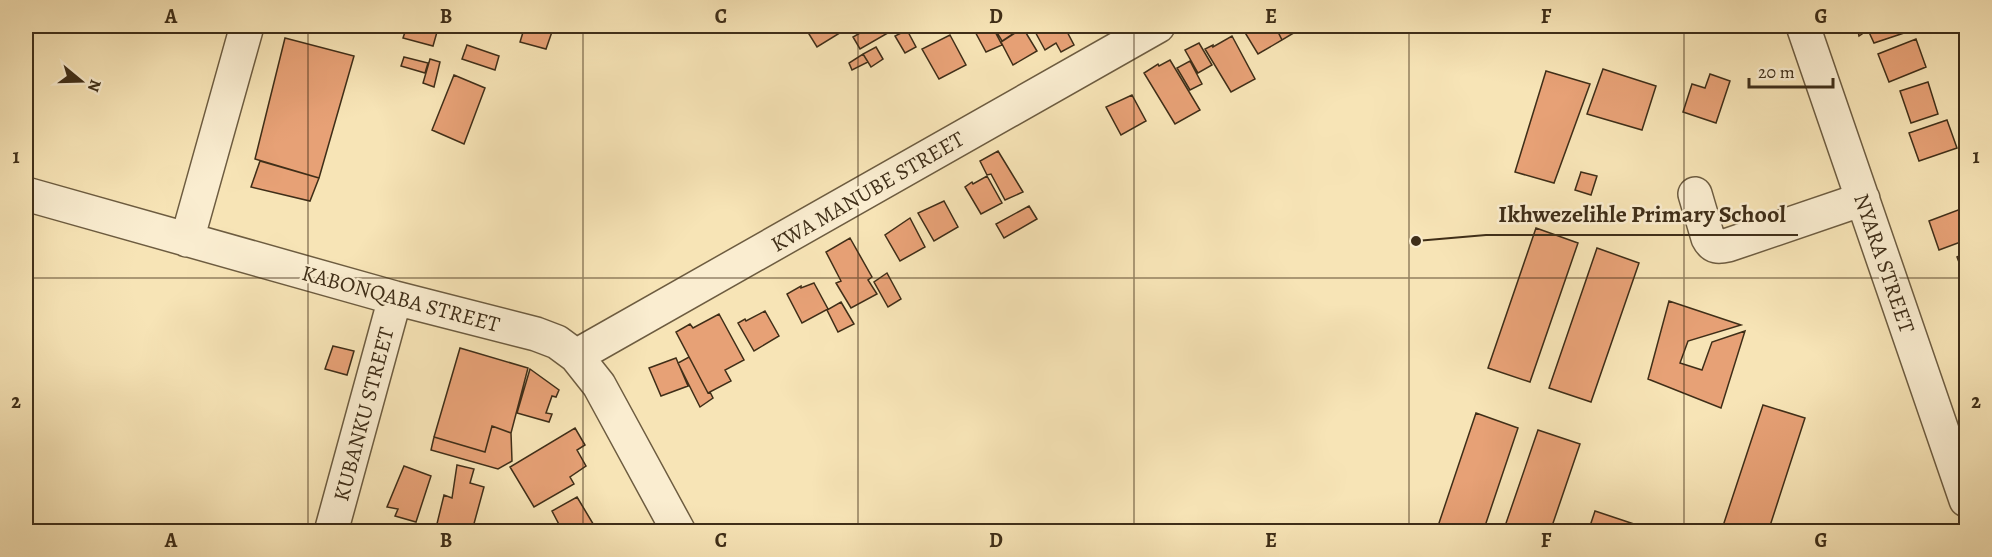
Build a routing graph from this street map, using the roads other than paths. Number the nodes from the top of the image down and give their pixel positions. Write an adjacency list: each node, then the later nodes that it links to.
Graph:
1 (247, 26): 7 (street)
2 (1158, 26): 9 (street, KWA MANUBE STREET)
3 (1803, 26): 6 (street, NYARA STREET)
4 (26, 194): 7 (street, KABONQABA STREET)
5 (1695, 194): 6 (street)
6 (1863, 199): 10 (street, NYARA STREET)
7 (187, 240): 8 (street, KABONQABA STREET)
8 (395, 298): 9 (street, KABONQABA STREET); 11 (street, KUBANKU STREET)
9 (576, 356): 12 (street, KABONQABA STREET)
10 (1966, 500)
11 (331, 531)
12 (680, 531)

